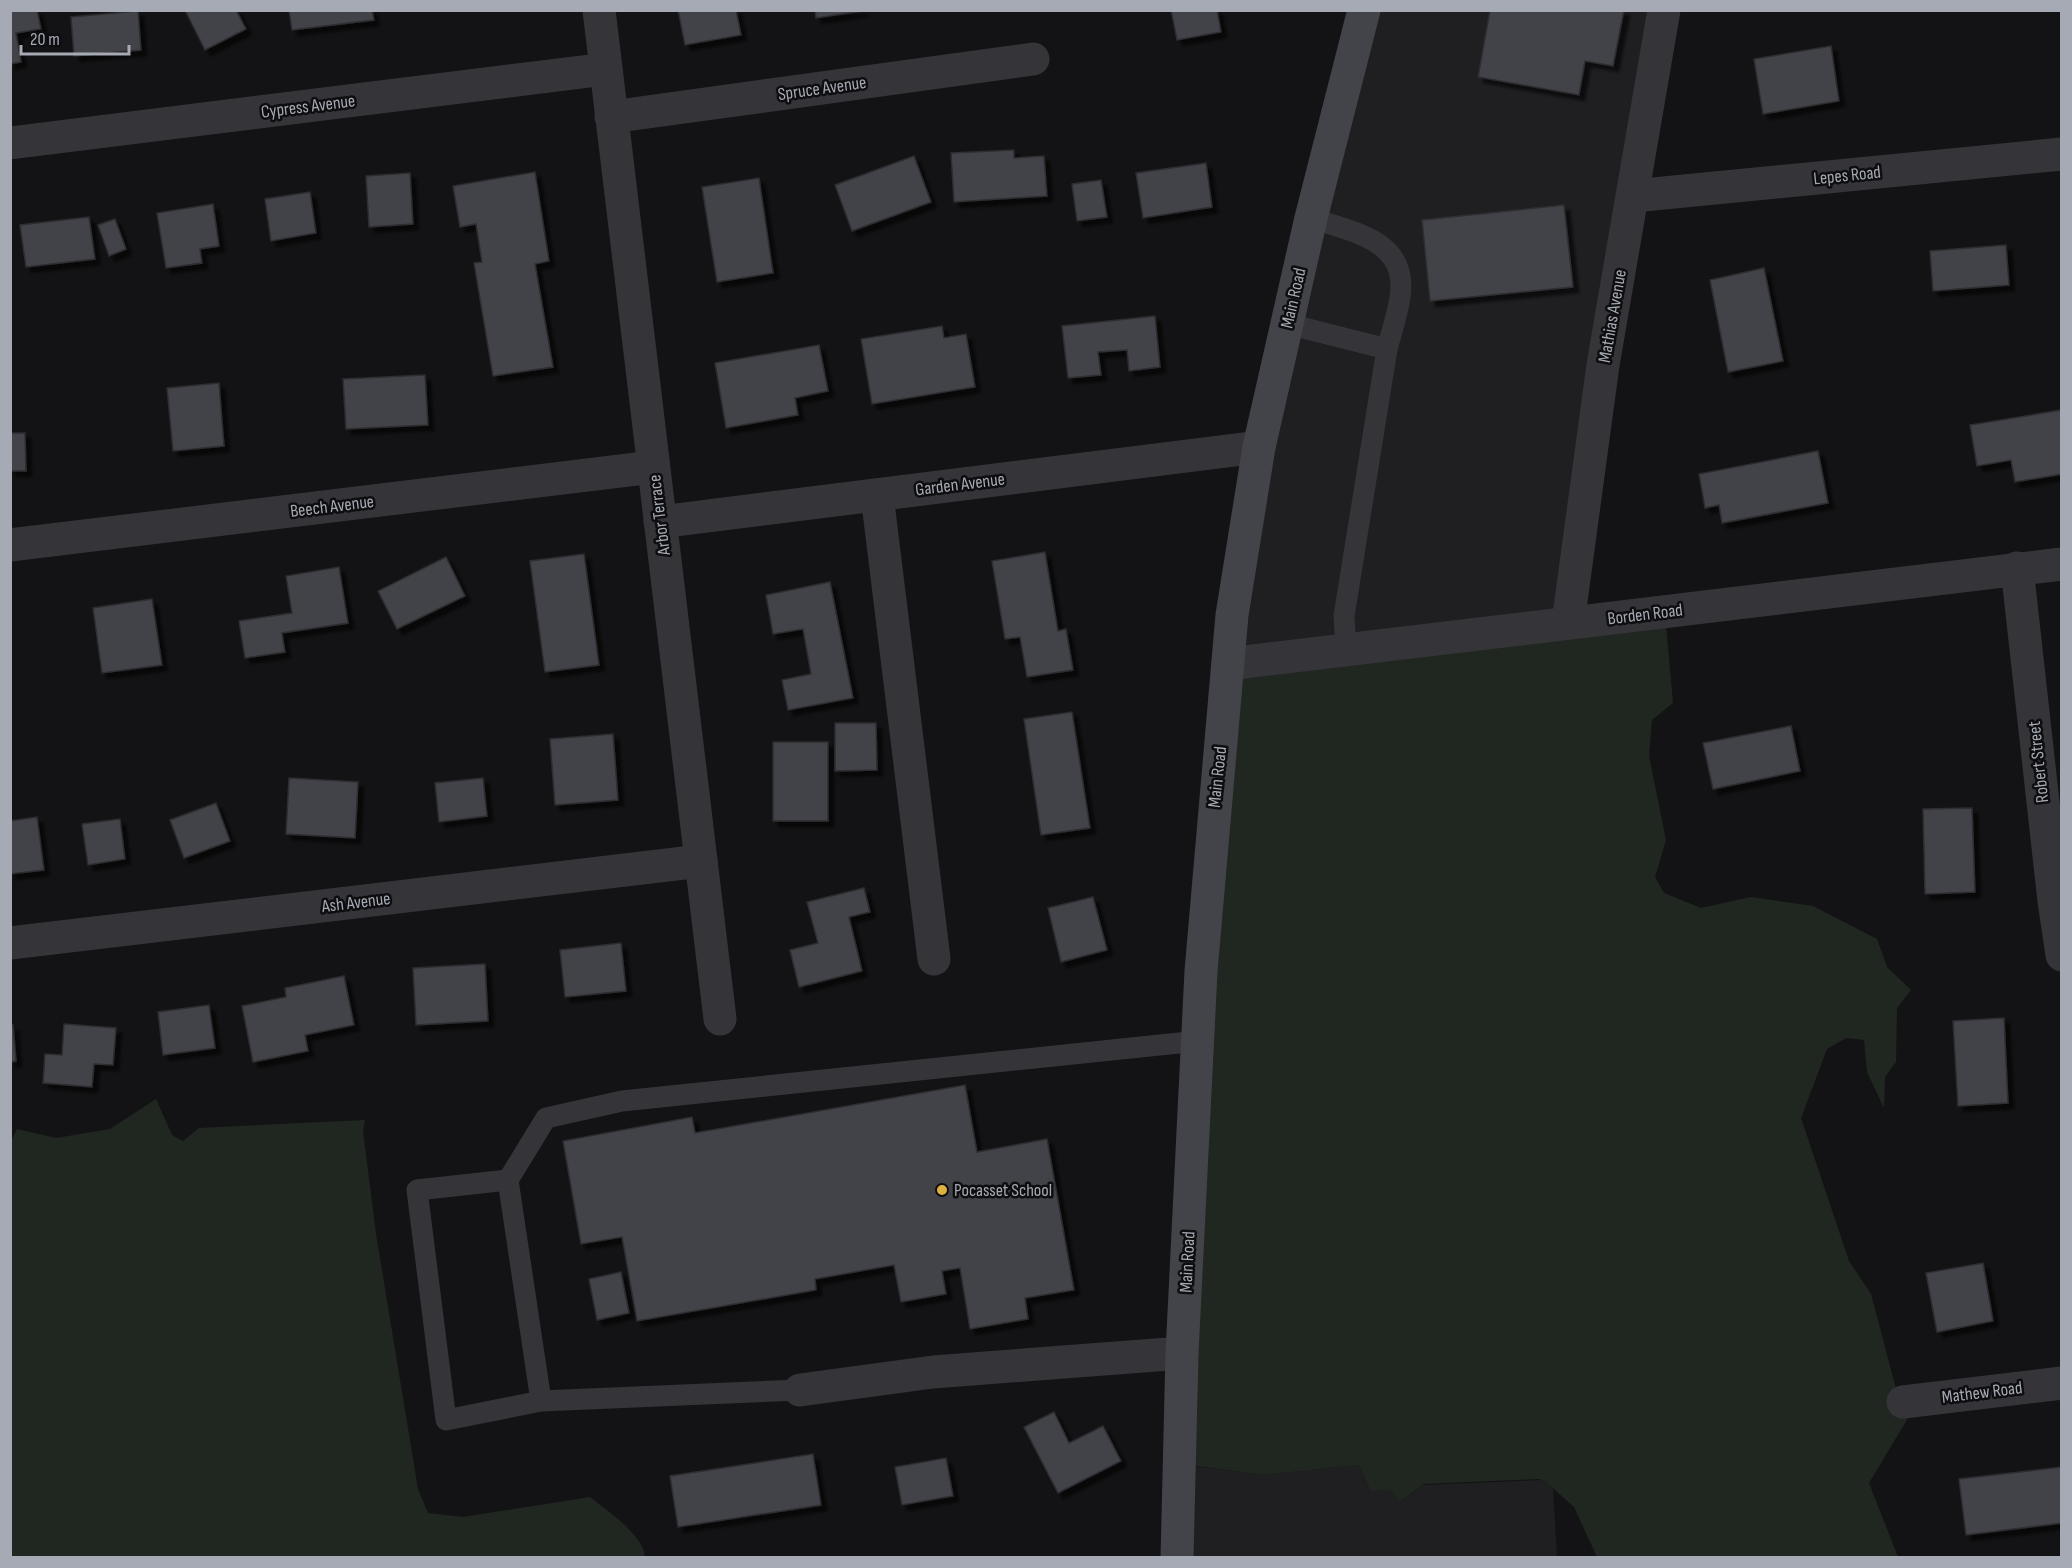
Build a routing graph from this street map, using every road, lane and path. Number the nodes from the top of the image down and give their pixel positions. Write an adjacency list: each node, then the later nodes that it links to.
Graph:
1 (599, 10): 5 (street, Arbor Terrace)
2 (1365, 10): 10 (main road, Main Road)
3 (1664, 10): 9 (street, Mathias Avenue)
4 (1033, 59): 6 (street, Spruce Avenue)
5 (606, 69): 6 (street, Arbor Terrace); 7 (street, Cypress Avenue)
6 (611, 117): 14 (street, Arbor Terrace)
7 (10, 143)
8 (2061, 154): 9 (street, Lepes Road)
9 (1633, 196): 20 (street, Mathias Avenue)
10 (1311, 218): 11 (main road, Main Road); 12 (lane)
11 (1288, 324): 12 (lane); 13 (main road, Main Road)
12 (1387, 349): 21 (lane)
13 (1259, 447): 15 (street, Garden Avenue); 22 (main road, Main Road)
14 (653, 467): 16 (street, Arbor Terrace); 17 (street, Beech Avenue)
15 (877, 495): 16 (street, Garden Avenue); 26 (street)
16 (660, 522): 23 (street, Arbor Terrace)
17 (10, 546)
18 (2061, 564): 19 (street, Borden Road)
19 (2017, 568): 20 (street, Borden Road); 25 (street, Robert Street)
20 (1568, 623): 21 (street, Borden Road)
21 (1346, 650): 22 (street, Borden Road)
22 (1228, 664): 28 (main road, Main Road)
23 (700, 861): 24 (street, Ash Avenue); 27 (street, Arbor Terrace)
24 (10, 943)
25 (2061, 955)
26 (934, 959)
27 (720, 1019)
28 (1198, 1041): 29 (lane); 30 (main road, Main Road)
29 (508, 1180): 33 (lane); 33 (lane)
30 (1182, 1353): 32 (street); 35 (main road, Main Road)
31 (2061, 1383): 34 (street, Mathew Road)
32 (800, 1390): 33 (lane)
33 (541, 1401)
34 (1903, 1401)
35 (1177, 1557)

